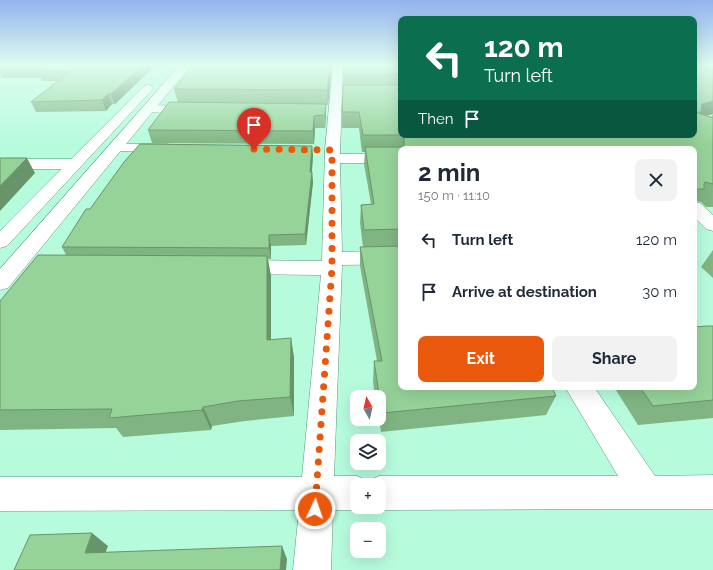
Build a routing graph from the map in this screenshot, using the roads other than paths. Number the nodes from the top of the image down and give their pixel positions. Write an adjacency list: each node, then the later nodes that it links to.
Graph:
1 (144, 92): 11 (street)
2 (163, 92): 4 (street)
3 (337, 92): 8 (street)
4 (148, 109): 5 (street); 6 (street)
5 (202, 110)
6 (114, 148): 7 (street); 17 (street)
7 (184, 148)
8 (327, 153): 9 (street); 16 (street)
9 (398, 158)
10 (0, 164): 11 (street)
11 (75, 164): 14 (street)
12 (697, 210): 13 (street)
13 (713, 225)
14 (0, 242)
15 (398, 257): 16 (street)
16 (332, 263): 19 (street); 27 (street)
17 (14, 266): 18 (street); 20 (street)
18 (38, 266)
19 (221, 267)
20 (0, 283)
21 (581, 390): 22 (street)
22 (646, 492): 23 (street); 25 (street)
23 (713, 492)
24 (350, 493): 27 (street)
25 (386, 493)
26 (0, 494): 27 (street)
27 (316, 494): 28 (street)
28 (312, 570)

